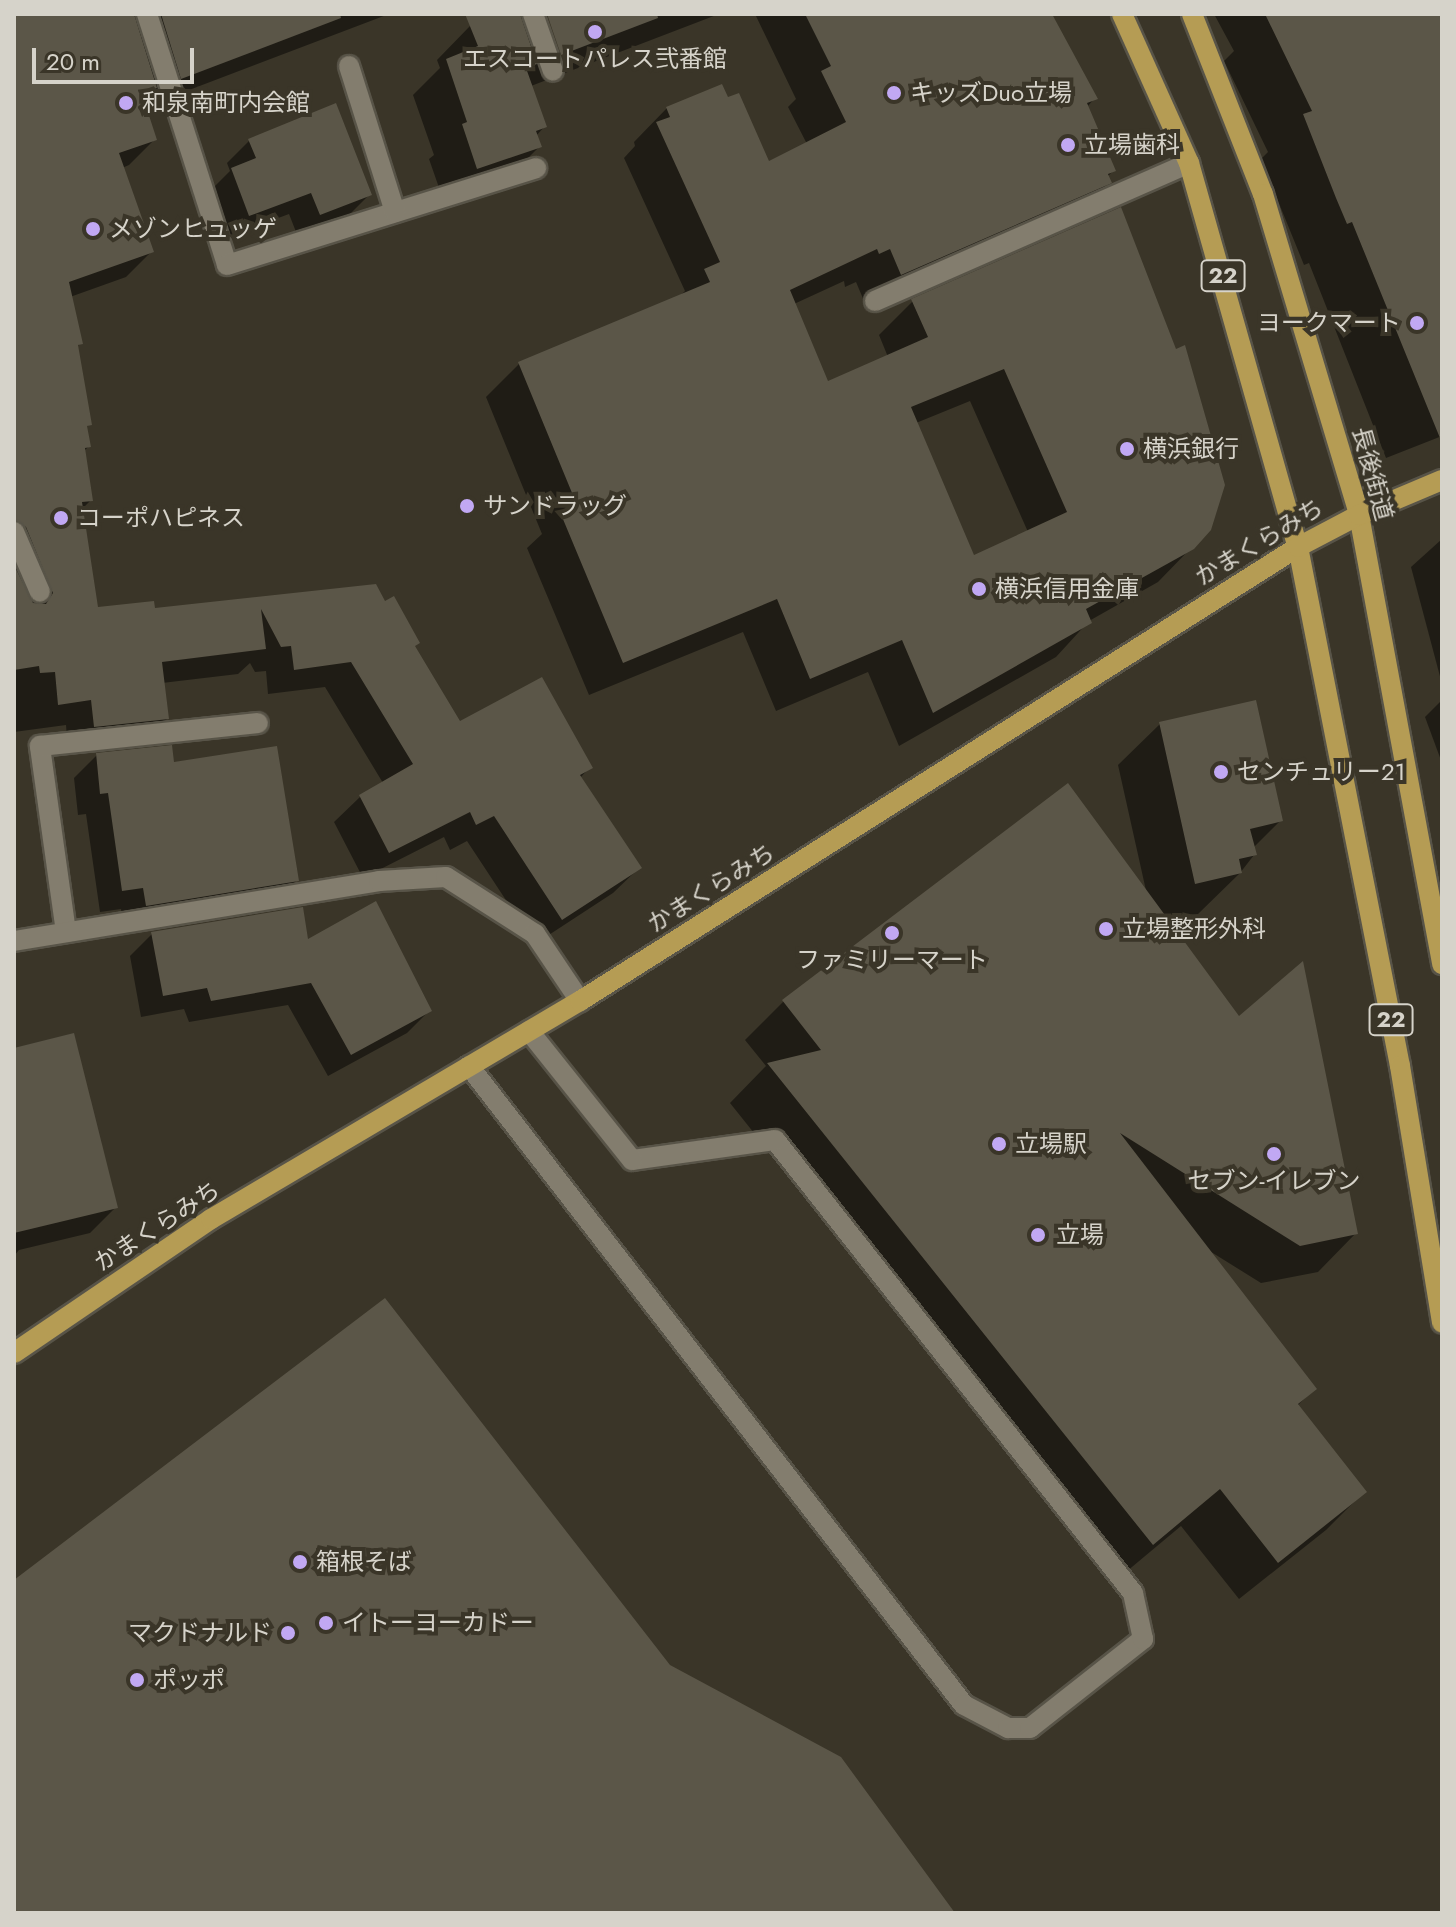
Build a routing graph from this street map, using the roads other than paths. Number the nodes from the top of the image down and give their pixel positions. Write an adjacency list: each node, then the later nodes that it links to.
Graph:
1 (147, 14): 9 (street)
2 (533, 14): 6 (street)
3 (1122, 14): 7 (main road, 22)
4 (1192, 14): 12 (main road, 長後街道 / 22)
5 (349, 66): 9 (street)
6 (553, 71)
7 (1189, 163): 10 (street); 14 (main road, 22)
8 (536, 168): 9 (street)
9 (395, 212)
10 (875, 301)
11 (1442, 480): 12 (main road, かまくらみち)
12 (1359, 515): 14 (main road, かまくらみち); 19 (main road, 長後街道 / 22)
13 (14, 532): 15 (street)
14 (1298, 547): 20 (main road, かまくらみち); 23 (main road, 22)
15 (40, 592)
16 (258, 723): 17 (street)
17 (66, 932): 18 (street); 20 (street)
18 (14, 941)
19 (1442, 964)
20 (580, 1001): 21 (main road, かまくらみち)
21 (529, 1031): 22 (main road, かまくらみち); 22 (street)
22 (469, 1066): 24 (main road, かまくらみち)
23 (1442, 1323)
24 (14, 1353)

